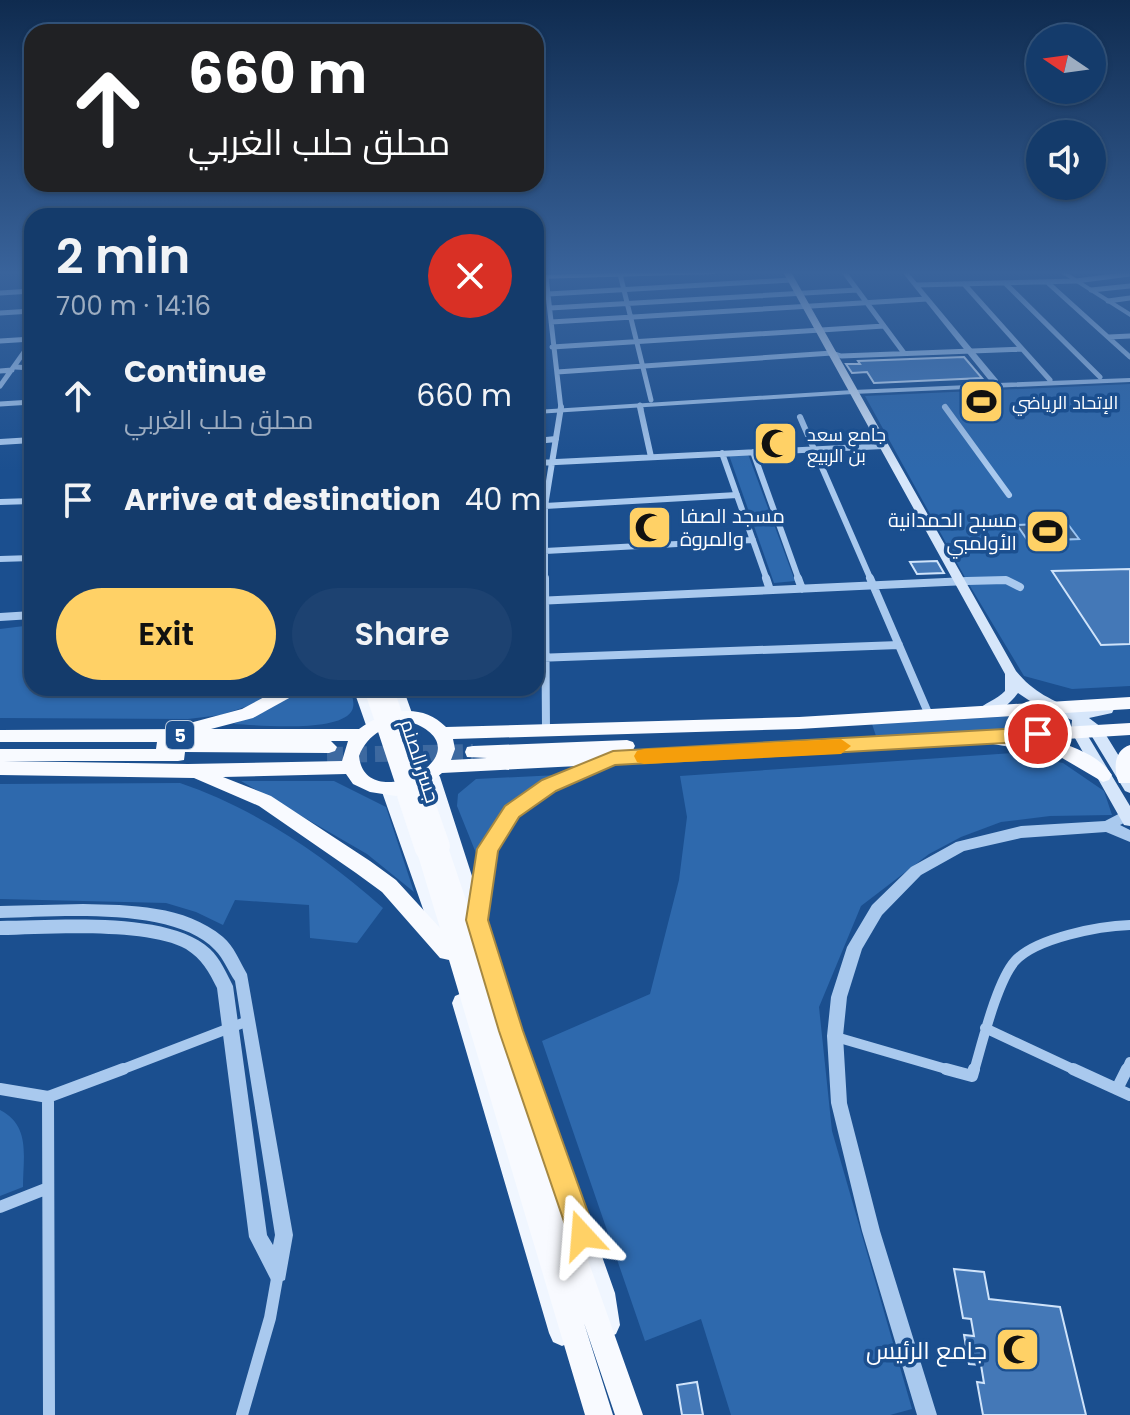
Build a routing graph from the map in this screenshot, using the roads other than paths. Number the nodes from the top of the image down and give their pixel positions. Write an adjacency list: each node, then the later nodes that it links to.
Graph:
1 (552, 338): 12 (street)
2 (674, 338): 10 (street)
3 (824, 338): 16 (main road)
4 (893, 338): 17 (street)
5 (959, 338): 14 (street)
6 (1012, 338): 13 (street)
7 (1061, 338): 24 (street)
8 (1110, 338): 18 (street)
9 (24, 340): 11 (street)
10 (638, 340): 12 (street); 19 (street)
11 (0, 341)
12 (552, 347): 23 (street)
13 (1022, 349): 14 (street); 26 (street)
14 (969, 350): 17 (street); 27 (street)
15 (24, 353): 21 (street)
16 (832, 353): 17 (street); 19 (street); 29 (main road)
17 (904, 353)
18 (1130, 357)
19 (644, 365): 23 (street); 30 (street)
20 (24, 368): 21 (street)
21 (14, 369): 22 (street); 28 (street)
22 (0, 371)
23 (557, 372): 35 (street)
24 (1100, 377): 25 (street); 26 (street)
25 (1130, 378): 29 (street)
26 (1050, 380): 27 (street)
27 (995, 382): 29 (street)
28 (0, 386)
29 (852, 389): 30 (street); 33 (street); 42 (main road)
30 (651, 400): 35 (street)
31 (24, 402): 32 (street)
32 (0, 404)
33 (640, 405): 35 (street); 46 (street)
34 (945, 407): 50 (street)
35 (561, 408): 36 (street); 38 (street)
36 (544, 409)
37 (800, 417): 43 (street)
38 (556, 439): 39 (street); 48 (street)
39 (544, 440)
40 (24, 442): 41 (street)
41 (0, 444)
42 (883, 446): 43 (street); 59 (main road)
43 (813, 448): 44 (street); 60 (street)
44 (753, 452): 45 (street); 62 (street)
45 (722, 453): 46 (street); 49 (street)
46 (651, 457): 48 (street)
47 (544, 462): 48 (street)
48 (552, 462): 53 (street)
49 (737, 495): 53 (street); 54 (street)
50 (1009, 495)
51 (24, 501): 52 (street)
52 (0, 502)
53 (545, 506): 55 (street)
54 (753, 540): 55 (street); 63 (street)
55 (545, 551): 58 (street)
56 (24, 558): 57 (street)
57 (0, 559)
58 (544, 564)
59 (959, 581): 60 (street); 61 (street); 69 (main road)
60 (873, 585): 62 (street); 67 (street)
61 (1020, 587)
62 (802, 589): 63 (street)
63 (770, 590): 64 (street)
64 (544, 601)
65 (24, 616): 66 (street)
66 (0, 617)
67 (899, 645): 68 (street); 79 (street)
68 (544, 658)
69 (1011, 674): 77 (main road); 78 (main road)
70 (280, 696): 87 (highway)
71 (362, 696): 84 (main road)
72 (375, 696): 105 (highway, جسر الصنم, bridge)
73 (387, 696): 105 (highway, جسر الصنم, bridge)
74 (398, 696): 80 (main road)
75 (544, 696): 85 (street)
76 (1122, 704): 77 (highway); 82 (main road)
77 (1057, 707): 78 (highway); 82 (main road)
78 (983, 712): 79 (highway)
79 (929, 715): 81 (highway)
80 (405, 716): 84 (highway); 86 (highway)
81 (799, 723): 85 (highway); 91 (highway)
82 (1084, 726): 83 (highway); 89 (highway); 99 (main road); 100 (main road)
83 (1130, 729)
84 (366, 730): 87 (highway, 5); 95 (highway)
85 (546, 731): 86 (highway)
86 (443, 733): 98 (highway)
87 (160, 735): 88 (highway, 5)
88 (0, 736)
89 (987, 737): 91 (highway); 99 (highway)
90 (0, 744): 93 (highway)
91 (820, 748): 94 (highway)
92 (1130, 751): 100 (highway)
93 (0, 755)
94 (613, 758): 98 (highway); 107 (highway)
95 (352, 767): 97 (highway, 5); 101 (highway)
96 (0, 768): 97 (highway, 5)
97 (188, 771): 110 (highway)
98 (436, 772): 101 (highway); 107 (main road)
99 (1103, 775): 102 (main road)
100 (1128, 783)
101 (390, 789): 110 (main road)
102 (1129, 816): 103 (street)
103 (1107, 826): 104 (street); 114 (street)
104 (1130, 836)
105 (433, 847): 123 (highway); 124 (highway)
106 (0, 912): 111 (street)
107 (477, 920): 123 (main road)
108 (1130, 925): 113 (street)
109 (0, 928): 112 (street)
110 (447, 951): 124 (main road)
111 (248, 1021): 112 (street); 122 (street)
112 (230, 1027): 119 (street); 122 (street)
113 (985, 1028): 114 (street); 117 (street)
114 (835, 1036): 129 (street)
115 (1130, 1062): 117 (street)
116 (0, 1089): 119 (street)
117 (1117, 1089): 118 (street)
118 (1130, 1095)
119 (48, 1097): 120 (street)
120 (48, 1188): 121 (street); 125 (street)
121 (0, 1207)
122 (278, 1273): 126 (street)
123 (610, 1362): 128 (highway)
124 (583, 1370): 127 (highway)
125 (49, 1415)
126 (242, 1415)
127 (599, 1415)
128 (629, 1415)
129 (927, 1415)

